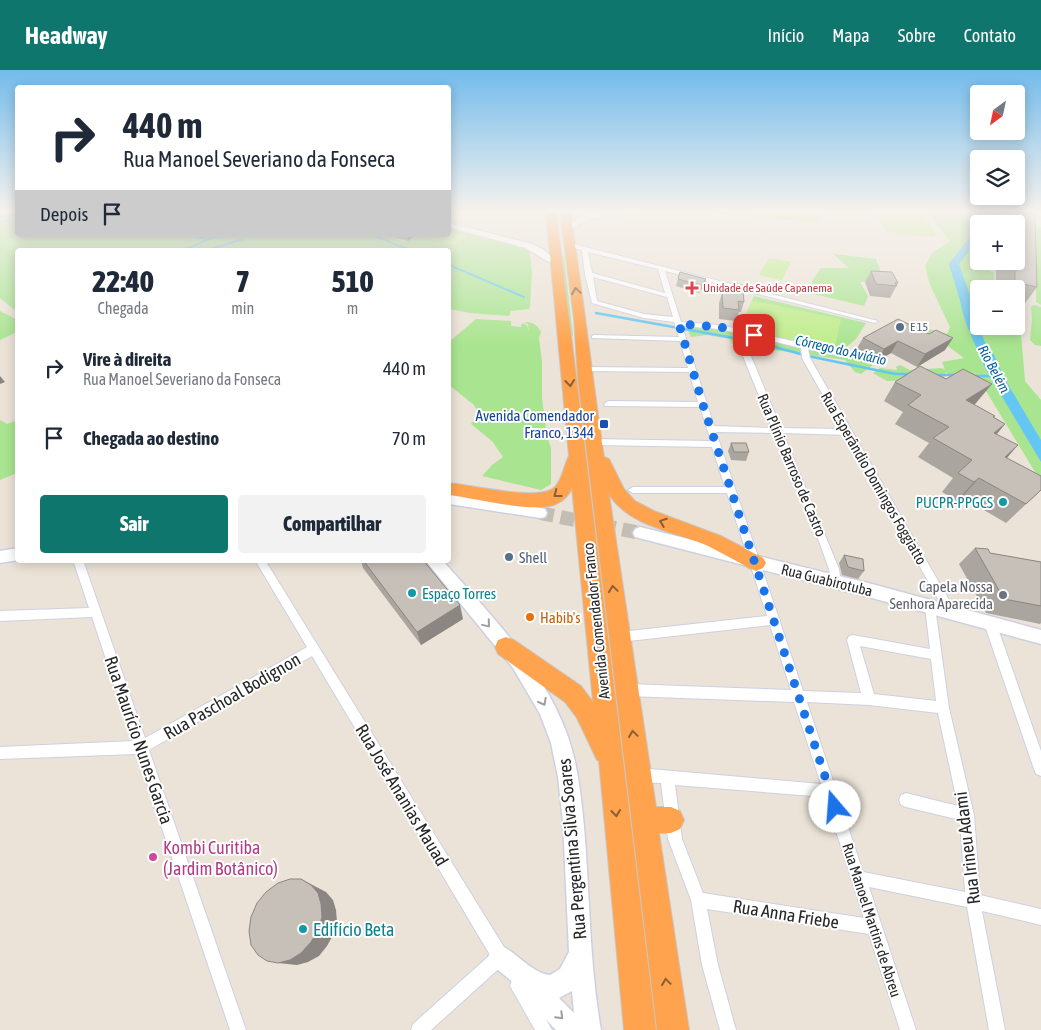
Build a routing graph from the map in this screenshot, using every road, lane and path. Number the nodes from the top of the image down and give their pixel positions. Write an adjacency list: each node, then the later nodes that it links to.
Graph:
1 (547, 257): 6 (main road)
2 (556, 257): 8 (highway, Avenida Comendador Franco)
3 (570, 257): 18 (highway, Avenida Comendador Franco, one-way to 3)
4 (586, 257): 9 (street)
5 (614, 257): 7 (street)
6 (550, 259): 8 (highway)
7 (661, 268): 10 (street, Rua Manoel Martins de Abreu); 11 (street)
8 (558, 274): 26 (highway, Avenida Comendador Franco, one-way to 26)
9 (588, 274): 10 (street); 12 (street)
10 (670, 296): 12 (street, Rua Manoel Martins de Abreu)
11 (875, 321)
12 (678, 323): 14 (street, Rua Manoel Martins de Abreu); 15 (street)
13 (594, 337): 14 (street)
14 (683, 337): 19 (street, Rua Manoel Martins de Abreu)
15 (799, 345): 17 (street); 24 (street, Rua Esperândio Domingos Foggiatto)
16 (744, 348): 23 (street, Rua Plínio Barroso de Castro)
17 (836, 354)
18 (584, 369): 19 (street); 26 (highway, Avenida Comendador Franco)
19 (692, 370): 21 (street, Rua Manoel Martins de Abreu)
20 (608, 404): 21 (street)
21 (703, 405): 22 (street, Rua Manoel Martins de Abreu)
22 (712, 429): 23 (street); 25 (street, Rua Manoel Martins de Abreu)
23 (778, 430): 24 (street); 39 (street, Rua Plínio Barroso de Castro)
24 (847, 432): 42 (street, Rua Esperândio Domingos Foggiatto)
25 (717, 444): 26 (street); 29 (street, Rua Manoel Martins de Abreu)
26 (588, 448): 27 (highway, one-way to 27); 37 (highway, one-way to 26); 46 (highway, Avenida Comendador Franco, one-way to 26); 57 (highway, Avenida Comendador Franco)
27 (451, 489)
28 (633, 490): 29 (street)
29 (731, 490): 37 (street, Rua Manoel Martins de Abreu)
30 (451, 499): 31 (main road)
31 (540, 513)
32 (640, 533): 37 (main road, Rua Guabirotuba)
33 (15, 554): 34 (main road)
34 (0, 557)
35 (262, 563): 49 (street, Rua José Ananias Mauad)
36 (436, 563): 48 (main road, Rua Pergentina Silva Soares, one-way to 48)
37 (756, 563): 39 (main road, Rua Guabirotuba); 44 (street, Rua Manoel Martins de Abreu)
38 (79, 564): 41 (street, Rua Maurício Nunes Garcia)
39 (836, 582): 40 (main road, Rua Guabirotuba)
40 (930, 607): 42 (main road, Rua Guabirotuba); 50 (street, Rua Irineu Adami)
41 (96, 612): 43 (street); 55 (street, Rua Maurício Nunes Garcia)
42 (951, 612): 45 (main road, Rua Guabirotuba)
43 (0, 616)
44 (774, 620): 46 (street); 52 (street, Rua Manoel Martins de Abreu)
45 (990, 623): 47 (main road, Rua Guabirotuba); 58 (street)
46 (620, 637): 51 (highway, Avenida Comendador Franco)
47 (1041, 637)
48 (506, 647): 57 (highway); 71 (main road, Rua Pergentina Silva Soares, one-way to 71)
49 (314, 649): 55 (street, Rua Paschoal Bodignon); 72 (street, Rua José Ananias Mauad)
50 (935, 655): 53 (street); 54 (street, Rua Irineu Adami)
51 (627, 690): 52 (street); 59 (highway, Avenida Comendador Franco, one-way to 51)
52 (800, 698): 53 (street); 61 (street, Rua Manoel Martins de Abreu)
53 (869, 700): 54 (street)
54 (943, 708): 63 (street, Rua Irineu Adami)
55 (142, 747): 56 (street, Rua Paschoal Bodignon); 73 (street, Rua Maurício Nunes Garcia)
56 (0, 753)
57 (611, 764): 78 (highway, Avenida Comendador Franco, one-way to 78)
58 (1041, 768)
59 (638, 775): 60 (street); 64 (highway, Avenida Comendador Franco)
60 (667, 777): 61 (street); 65 (street)
61 (830, 791): 66 (street, Rua Manoel Martins de Abreu)
62 (906, 800): 63 (street)
63 (967, 815): 68 (street, Rua Irineu Adami)
64 (644, 820): 65 (highway); 79 (highway, Avenida Comendador Franco, one-way to 64)
65 (671, 820): 67 (street)
66 (859, 878): 68 (street); 70 (street, Rua Manoel Martins de Abreu)
67 (698, 900): 70 (street, Rua Anna Friebe); 80 (street)
68 (973, 901): 69 (street); 82 (street, Rua Irineu Adami)
69 (1041, 917)
70 (874, 927): 81 (street, Rua Manoel Martins de Abreu)
71 (581, 951): 72 (main road); 77 (main road, Rua Pergentina Silva Soares)
72 (500, 957): 74 (street); 75 (street, Rua José Ananias Mauad); 76 (main road, one-way to 76)
73 (238, 1030)
74 (419, 1030)
75 (544, 1030)
76 (573, 1030)
77 (589, 1030)
78 (640, 1030)
79 (672, 1030)
80 (728, 1030)
81 (908, 1030)
82 (997, 1030)

